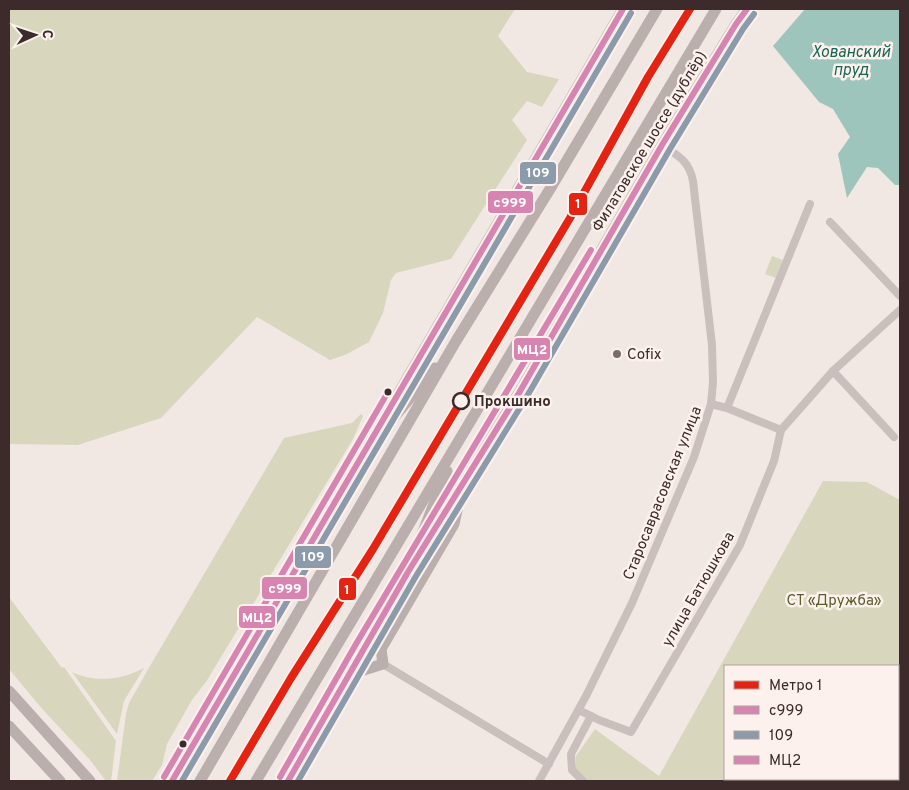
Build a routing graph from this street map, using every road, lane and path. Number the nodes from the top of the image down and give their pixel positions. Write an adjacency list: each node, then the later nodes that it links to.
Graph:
1 (623, 9): 17 (main road)
2 (657, 9): 10 (main road)
3 (716, 9): 16 (main road)
4 (747, 9): 5 (main road, Филатовское шоссе (дублёр))
5 (662, 145): 12 (street, Старосаврасовская улица); 18 (main road, Филатовское шоссе (дублёр))
6 (810, 204): 13 (street)
7 (830, 222): 8 (street)
8 (900, 296)
9 (900, 310): 11 (street, улица Батюшкова)
10 (456, 342): 17 (main road); 30 (main road)
11 (833, 371): 14 (street, улица Батюшкова); 15 (street)
12 (711, 404): 13 (street); 23 (street, Старосаврасовская улица)
13 (728, 408): 14 (street)
14 (781, 430): 24 (street, улица Батюшкова)
15 (894, 437)
16 (458, 442): 19 (main road); 31 (main road)
17 (358, 460): 29 (main road)
18 (463, 483): 19 (main road, Филатовское шоссе (дублёр)); 20 (main road)
19 (408, 572): 21 (main road, Филатовское шоссе (дублёр))
20 (383, 664): 21 (main road); 26 (street)
21 (348, 675): 32 (main road, Филатовское шоссе (дублёр))
22 (9, 691): 28 (main road)
23 (579, 710): 24 (street); 26 (street, Старосаврасовская улица)
24 (591, 716): 34 (street)
25 (9, 726): 27 (main road)
26 (549, 764): 33 (street, Старосаврасовская улица)
27 (60, 781)
28 (90, 781)
29 (172, 781)
30 (200, 781)
31 (256, 781)
32 (288, 781)
33 (539, 781)
34 (583, 781)

